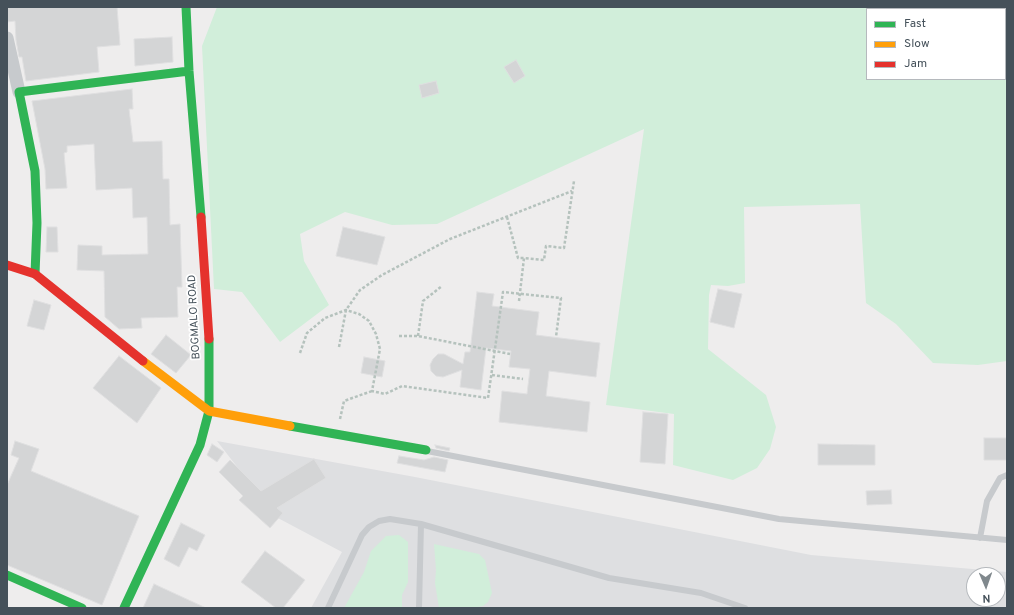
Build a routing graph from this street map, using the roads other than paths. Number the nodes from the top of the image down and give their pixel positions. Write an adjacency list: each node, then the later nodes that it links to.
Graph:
1 (186, 7): 3 (street, BOGMALO ROAD)
2 (7, 38): 4 (street)
3 (189, 71): 4 (street); 7 (street, BOGMALO ROAD)
4 (19, 92): 6 (street)
5 (7, 265): 6 (street)
6 (35, 274): 7 (street)
7 (209, 411): 8 (street); 15 (street, BOGMALO ROAD)
8 (426, 450): 11 (lane)
9 (1007, 475): 11 (lane)
10 (421, 524): 16 (lane); 17 (lane); 18 (lane)
11 (980, 538): 12 (lane)
12 (1007, 540)
13 (7, 575): 14 (street)
14 (82, 608)
15 (124, 608)
16 (328, 608)
17 (419, 608)
18 (745, 608)

